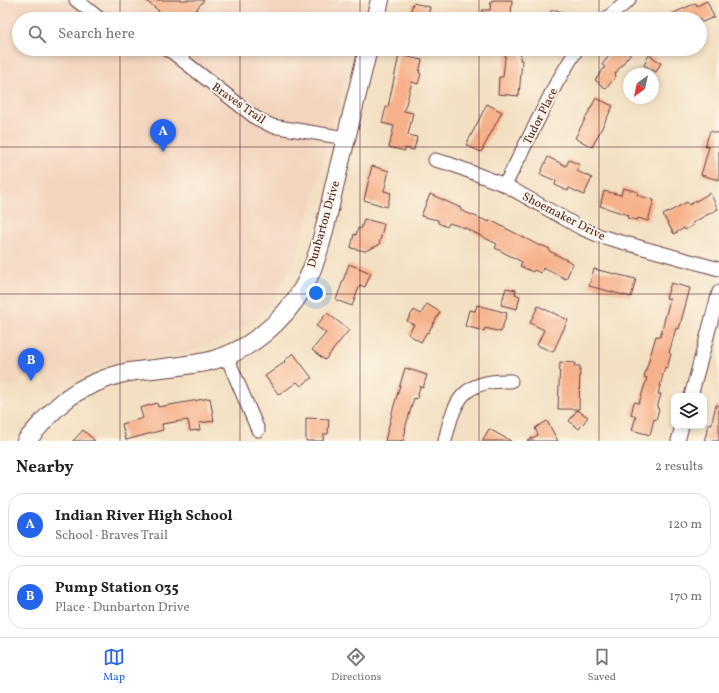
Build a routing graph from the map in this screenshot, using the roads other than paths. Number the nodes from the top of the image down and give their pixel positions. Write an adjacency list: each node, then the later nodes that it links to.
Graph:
1 (76, 0): 4 (street)
2 (380, 0): 5 (street)
3 (629, 0): 6 (street)
4 (91, 12)
5 (377, 12)
6 (614, 12)
7 (177, 56): 10 (street, Braves Trail)
8 (366, 56): 10 (street, Dunbarton Drive)
9 (573, 56): 12 (street, Tudor Place)
10 (346, 138): 15 (street, Dunbarton Drive)
11 (435, 160): 12 (street, Shoemaker Drive)
12 (505, 185): 13 (street, Shoemaker Drive)
13 (719, 269)
14 (719, 292): 17 (street)
15 (227, 356): 19 (street); 20 (street, Dunbarton Drive)
16 (511, 381): 21 (street)
17 (692, 393)
18 (681, 429): 22 (street)
19 (258, 430)
20 (26, 441)
21 (445, 441)
22 (678, 441)

